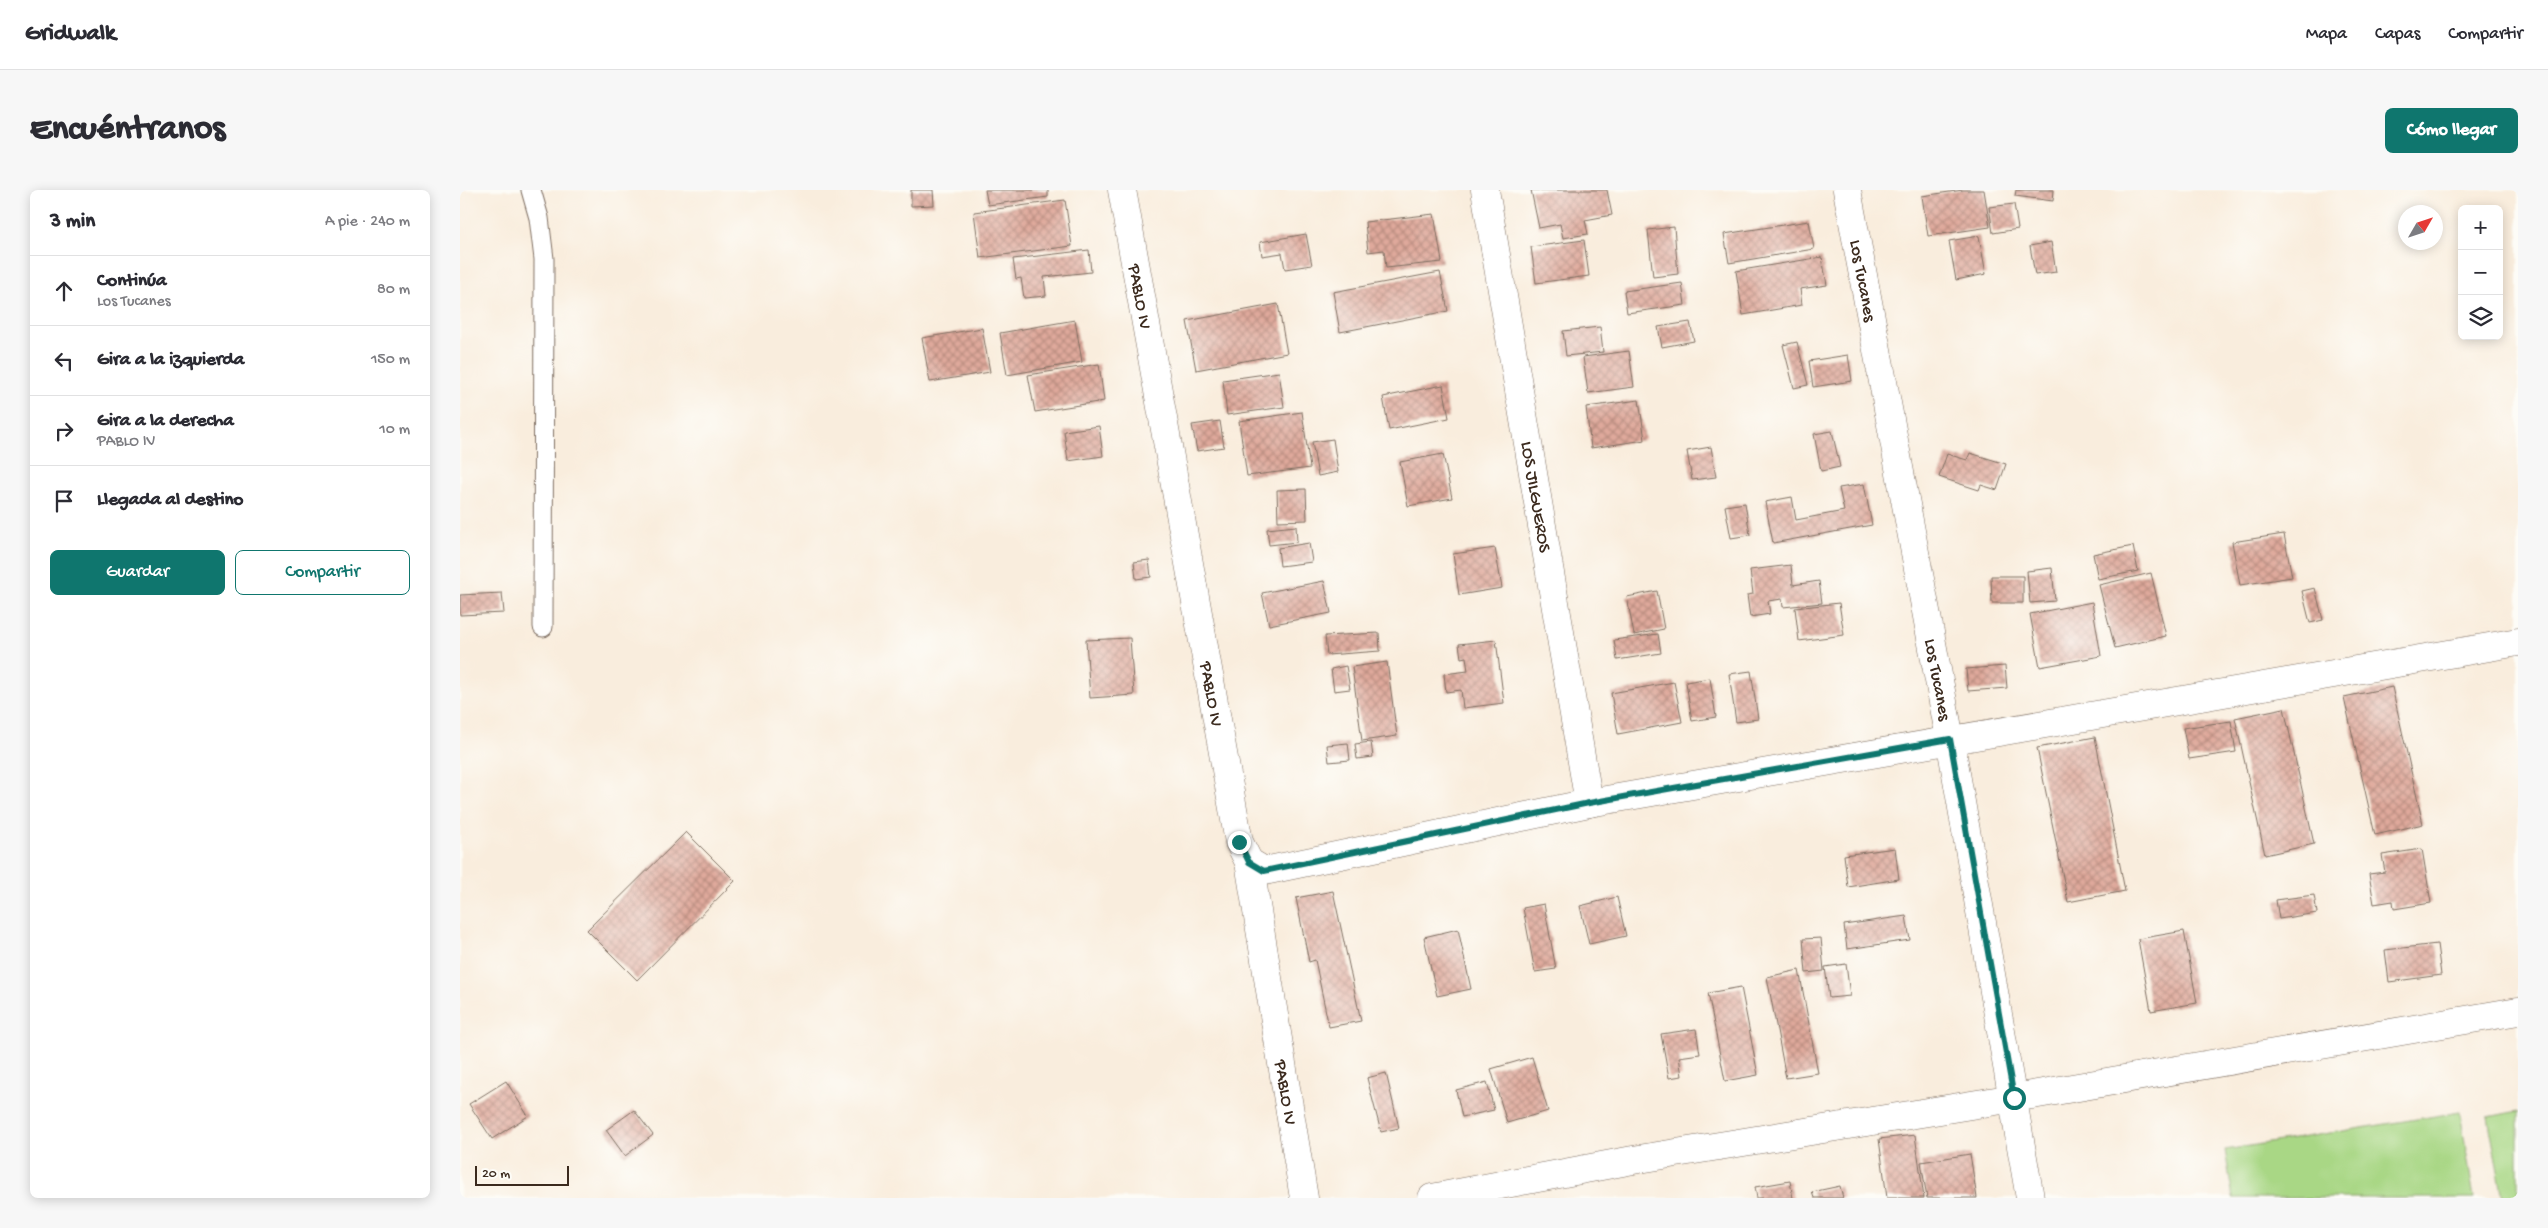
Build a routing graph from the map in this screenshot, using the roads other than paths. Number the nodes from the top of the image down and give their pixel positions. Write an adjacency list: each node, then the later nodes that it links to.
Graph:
1 (531, 190): 5 (lane)
2 (1122, 190): 9 (street, PABLO IV)
3 (1485, 190): 8 (street, LOS JILGUEROS)
4 (1847, 190): 7 (street, Los Tucanes)
5 (543, 627)
6 (2518, 642): 7 (street)
7 (1950, 739): 8 (street); 11 (street, Los Tucanes)
8 (1589, 803): 9 (street)
9 (1249, 862): 12 (street, PABLO IV)
10 (2518, 1011): 11 (street)
11 (2014, 1098): 13 (street); 14 (street, Los Tucanes)
12 (1304, 1198)
13 (1432, 1198)
14 (2030, 1198)

